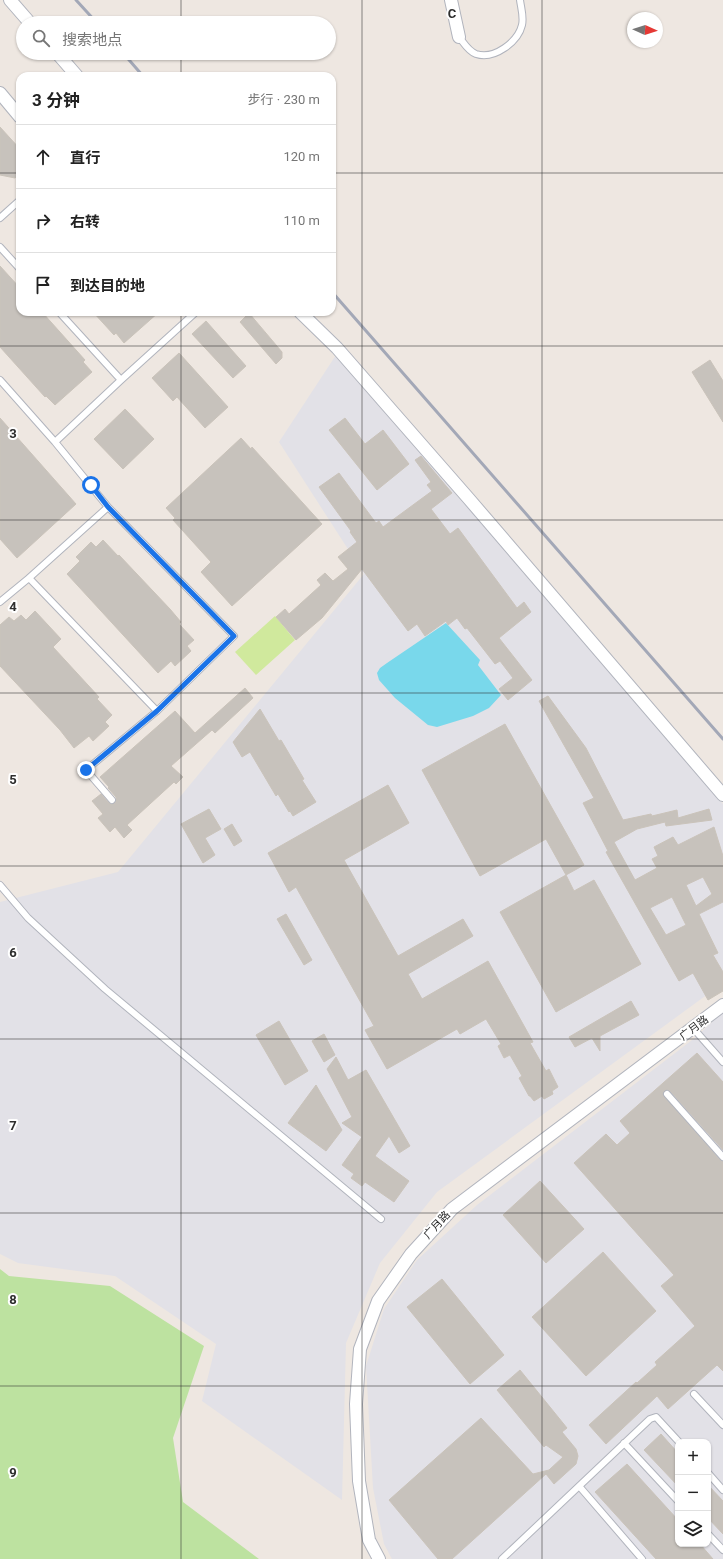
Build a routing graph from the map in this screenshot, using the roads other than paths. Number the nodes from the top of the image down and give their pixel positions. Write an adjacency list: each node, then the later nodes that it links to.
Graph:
1 (10, 0): 4 (street)
2 (451, 0): 5 (street)
3 (520, 0): 5 (lane)
4 (24, 16)
5 (459, 36)
6 (63, 60): 7 (street)
7 (74, 72)
8 (0, 93): 9 (street)
9 (16, 112)
10 (16, 204): 11 (lane)
11 (0, 218)
12 (0, 247): 13 (lane)
13 (16, 265)
14 (63, 316): 18 (lane)
15 (192, 316): 18 (lane)
16 (304, 316): 24 (street)
17 (0, 380): 19 (lane)
18 (121, 380): 19 (lane)
19 (55, 442): 20 (lane)
20 (108, 507): 21 (lane); 23 (lane)
21 (29, 578): 22 (lane); 23 (lane)
22 (0, 602)
23 (157, 711): 25 (lane)
24 (723, 795)
25 (112, 800)
26 (0, 885): 32 (lane)
27 (723, 1005): 28 (street, 广月路)
28 (693, 1028): 29 (lane); 43 (street, 广月路)
29 (723, 1062)
30 (667, 1094): 31 (lane)
31 (723, 1157)
32 (381, 1219)
33 (694, 1394): 34 (lane)
34 (723, 1425)
35 (676, 1439): 36 (lane)
36 (624, 1443): 38 (lane); 40 (lane)
37 (710, 1475): 39 (lane)
38 (579, 1486): 44 (lane); 45 (lane)
39 (723, 1490)
40 (675, 1498)
41 (711, 1537): 42 (lane)
42 (723, 1550)
43 (379, 1559)
44 (502, 1559)
45 (642, 1559)

